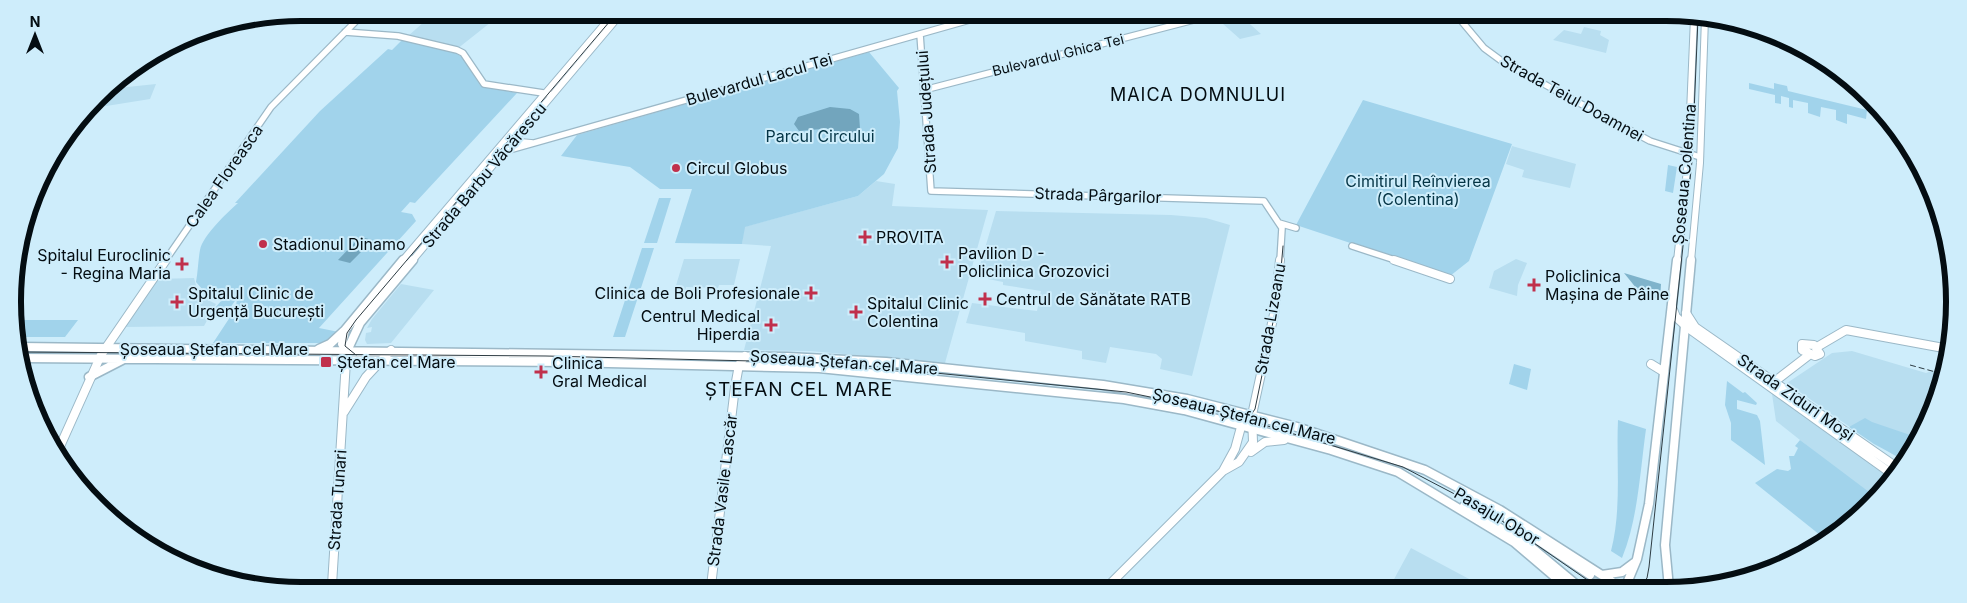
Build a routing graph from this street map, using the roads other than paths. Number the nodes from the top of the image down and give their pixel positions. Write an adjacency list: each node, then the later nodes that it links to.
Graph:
1 (356, 21): 9 (street, Calea Floreasca)
2 (607, 21): 12 (main road, Strada Barbu Văcărescu)
3 (615, 21): 12 (main road, Strada Barbu Văcărescu)
4 (965, 21): 10 (street, Bulevardul Lacul Tei)
5 (1191, 21): 11 (street, Bulevardul Ghica Tei)
6 (1461, 21): 16 (street, Strada Teiul Doamnei)
7 (1694, 23): 16 (main road, Șoseaua Colentina)
8 (1705, 24): 17 (main road, Șoseaua Colentina)
9 (344, 32): 12 (street); 38 (street, Calea Floreasca)
10 (920, 34): 11 (street, Strada Județului); 14 (street, Bulevardul Lacul Tei)
11 (924, 89): 18 (street, Strada Județului)
12 (549, 94): 13 (main road, Strada Barbu Văcărescu); 15 (main road, Strada Barbu Văcărescu)
13 (516, 137): 14 (main road); 15 (main road, Strada Barbu Văcărescu)
14 (531, 143): 15 (street, Bulevardul Lacul Tei)
15 (503, 149): 28 (main road, Strada Barbu Văcărescu); 36 (main road, Strada Barbu Văcărescu)
16 (1688, 154): 17 (street, Strada Teiul Doamnei); 24 (main road, Șoseaua Colentina)
17 (1700, 157): 25 (main road, Șoseaua Colentina)
18 (931, 191): 19 (street, Strada Pârgarilor)
19 (1264, 201): 20 (street, Strada Lizeanu)
20 (1279, 223): 21 (street, Strada Lizeanu); 21 (street)
21 (1283, 232): 49 (street, Strada Lizeanu)
22 (1352, 246): 23 (street)
23 (1450, 279)
24 (1672, 307): 26 (street, Strada Ziduri Moși); 29 (main road, Șoseaua Colentina)
25 (1686, 313): 26 (main road, Șoseaua Colentina); 27 (street)
26 (1684, 324): 27 (street); 29 (street); 30 (main road, Șoseaua Colentina); 31 (street, Strada Ziduri Moși)
27 (1695, 326): 47 (street, Strada Ziduri Moși)
28 (345, 330): 35 (main road, Strada Barbu Văcărescu); 36 (main road)
29 (1670, 330): 59 (main road, Șoseaua Colentina)
30 (1684, 340): 31 (street); 69 (main road, Șoseaua Colentina)
31 (1705, 341): 58 (street, Strada Ziduri Moși)
32 (26, 347): 38 (main road, Șoseaua Ștefan cel Mare)
33 (1817, 347): 34 (street); 39 (street); 39 (street)
34 (1941, 348)
35 (314, 350): 36 (main road, Șoseaua Ștefan cel Mare); 38 (main road, Șoseaua Ștefan cel Mare)
36 (347, 350): 37 (main road, Șoseaua Ștefan cel Mare); 43 (main road, Strada Tunari)
37 (391, 350): 40 (main road, Șoseaua Ștefan cel Mare); 44 (street, Strada Tunari)
38 (101, 353): 41 (main road, Șoseaua Ștefan cel Mare); 42 (main road, Șoseaua Ștefan cel Mare); 46 (street, Calea Floreasca)
39 (1809, 355): 47 (street)
40 (744, 356): 45 (street, Strada Vasile Lascăr); 49 (main road, Șoseaua Ștefan cel Mare)
41 (27, 358)
42 (128, 358): 43 (main road, Șoseaua Ștefan cel Mare); 46 (main road)
43 (346, 361): 44 (main road, Șoseaua Ștefan cel Mare); 48 (street, Strada Tunari)
44 (381, 361): 45 (main road, Șoseaua Ștefan cel Mare); 48 (street, Strada Tunari)
45 (740, 366): 50 (main road, Șoseaua Ștefan cel Mare); 63 (street, Strada Vasile Lascăr)
46 (89, 377): 53 (street, Calea Floreasca)
47 (1774, 382): 55 (street, Strada Ziduri Moși)
48 (343, 414): 62 (street, Strada Tunari)
49 (1252, 415): 50 (street); 51 (street); 56 (main road, Șoseaua Ștefan cel Mare)
50 (1241, 427): 51 (main road, Șoseaua Ștefan cel Mare); 57 (street)
51 (1256, 431): 52 (main road, Șoseaua Ștefan cel Mare); 54 (street)
52 (1291, 440): 54 (street); 56 (main road, Șoseaua Ștefan cel Mare)
53 (61, 445)
54 (1250, 452): 57 (street)
55 (1893, 465)
56 (1399, 467): 60 (main road, Pasajul Obor); 61 (main road, Șoseaua Ștefan cel Mare); 65 (main road, Șoseaua Ștefan cel Mare); 66 (main road, Pasajul Obor)
57 (1224, 471): 64 (street)
58 (1888, 471)
59 (1637, 559): 61 (main road); 68 (main road, Șoseaua Colentina)
60 (1590, 575)
61 (1602, 575): 67 (main road, Șoseaua Ștefan cel Mare)
62 (332, 582)
63 (711, 582)
64 (1112, 582)
65 (1561, 582)
66 (1573, 582)
67 (1613, 582)
68 (1626, 582)
69 (1668, 582)

